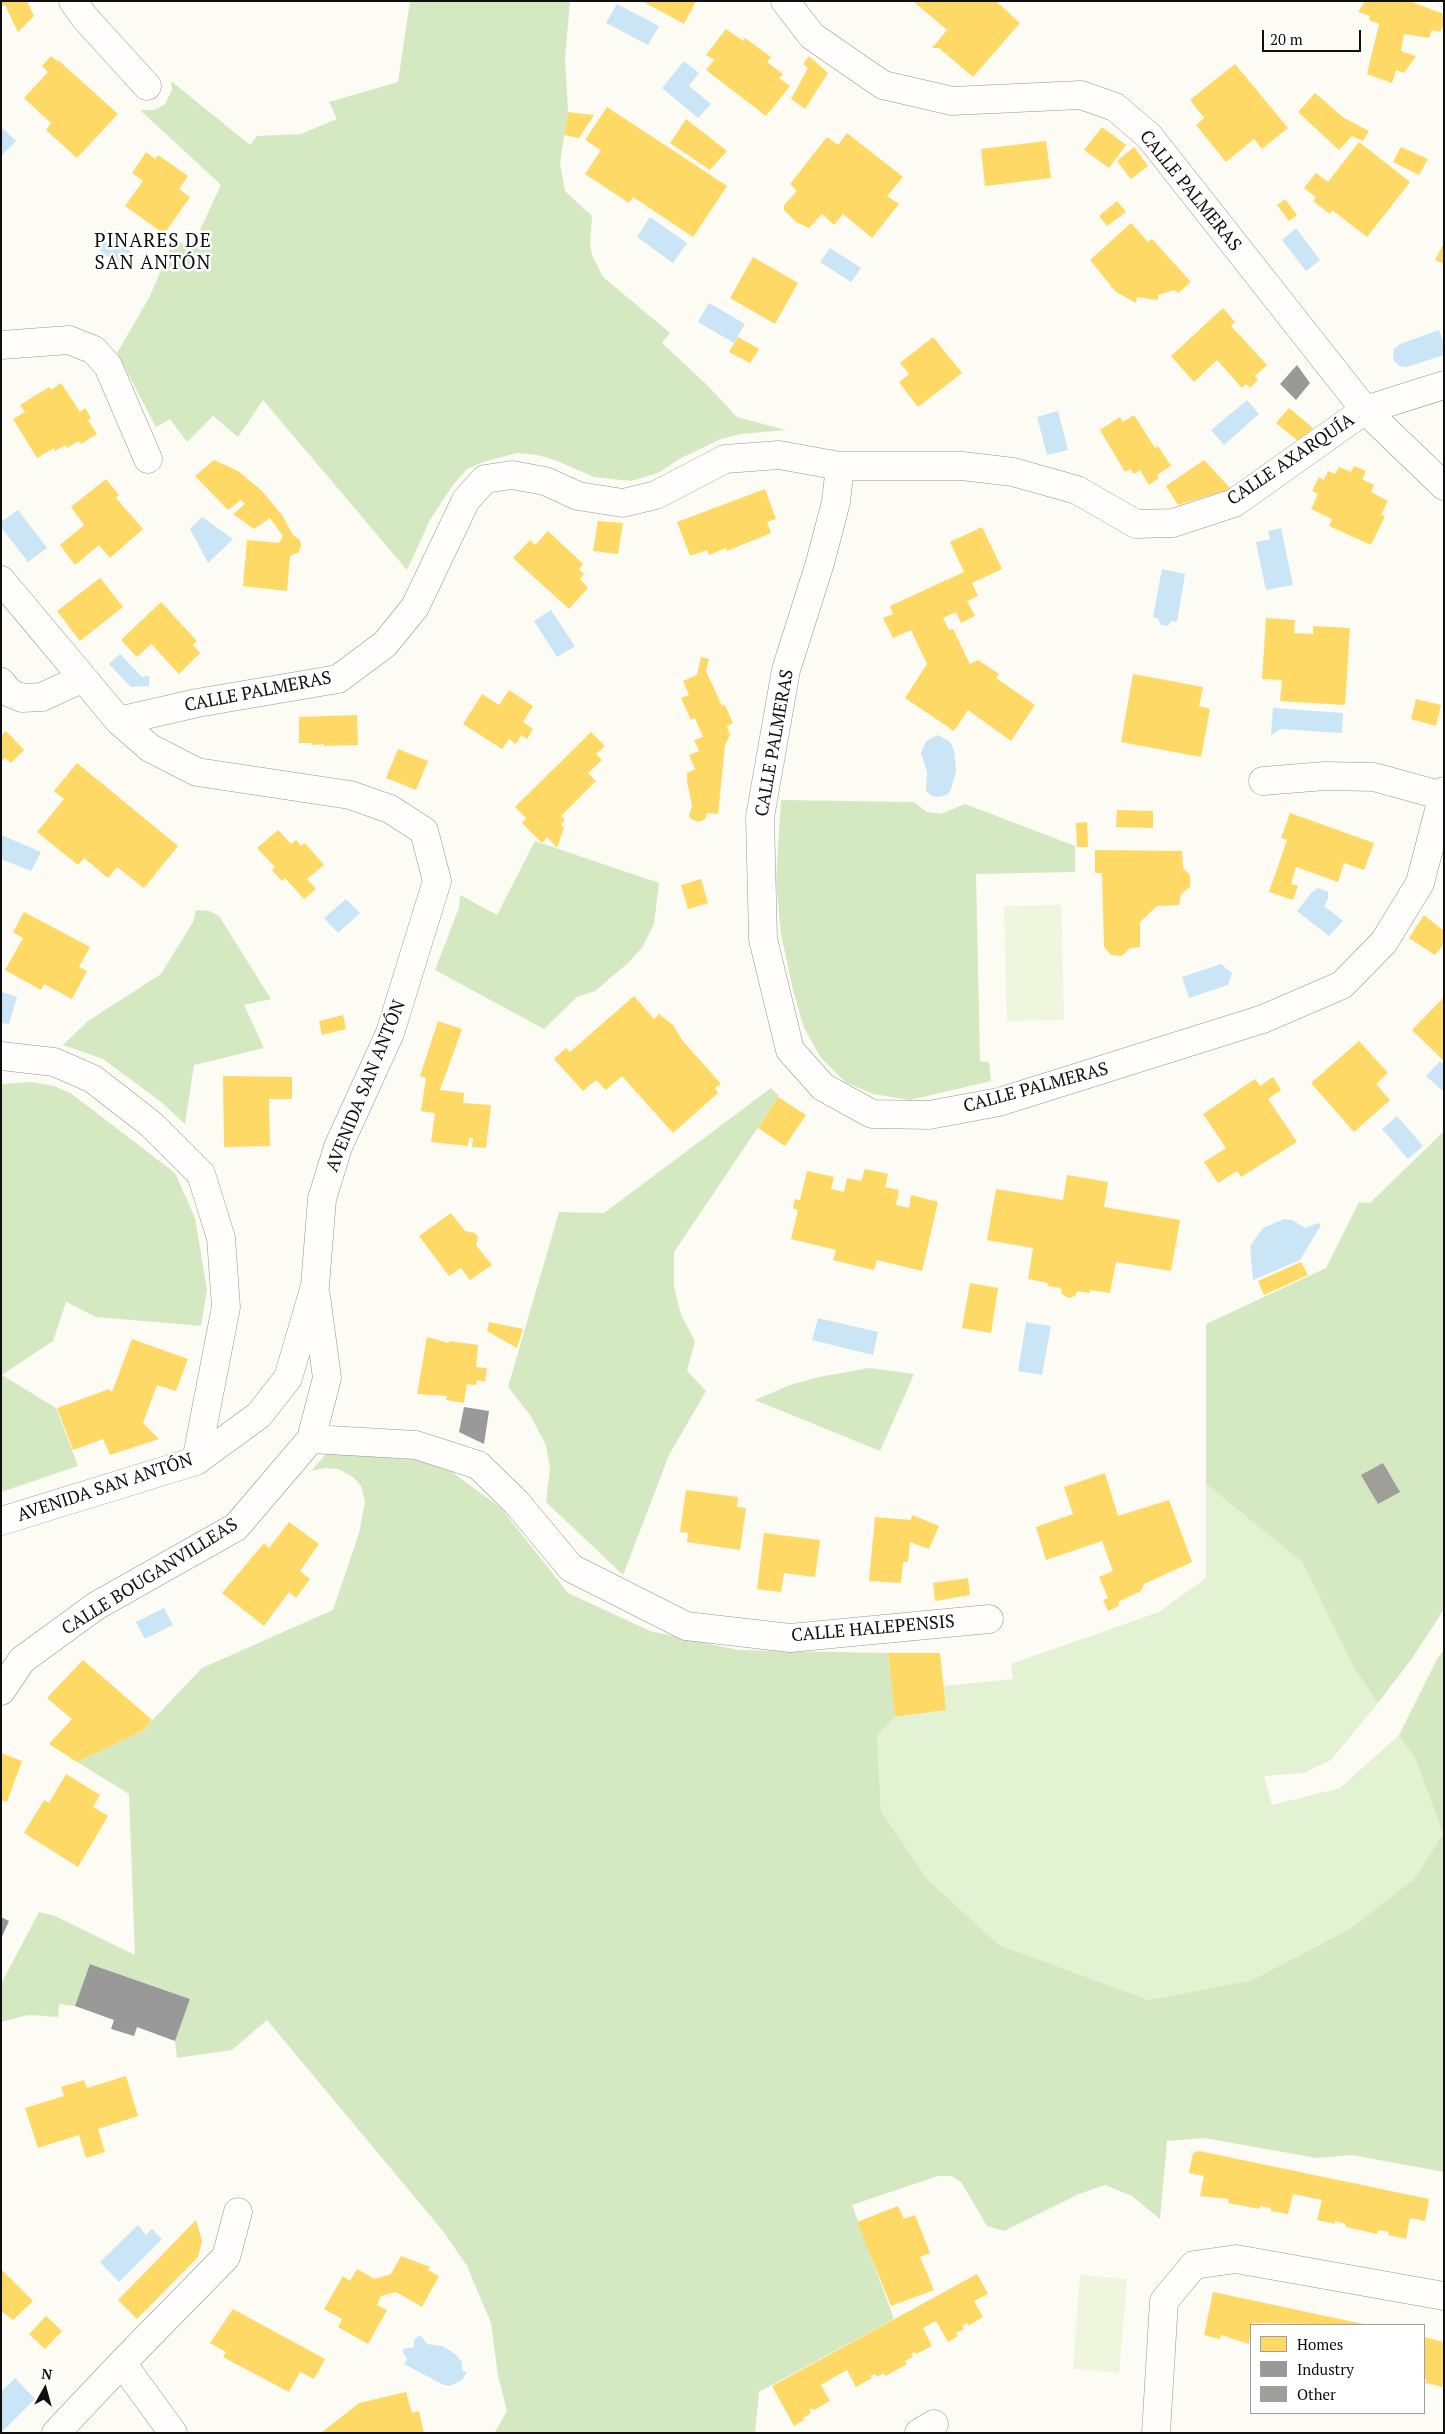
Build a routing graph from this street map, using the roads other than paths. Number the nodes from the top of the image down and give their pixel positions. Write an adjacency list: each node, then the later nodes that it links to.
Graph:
1 (74, 1): 3 (street)
2 (785, 1): 6 (street, CALLE PALMERAS)
3 (147, 86)
4 (1, 345): 7 (street)
5 (1444, 385): 6 (street, CALLE AXARQUÍA)
6 (1365, 410): 8 (street, CALLE AXARQUÍA); 9 (street, CALLE PALMERAS)
7 (148, 459)
8 (840, 466): 13 (street, CALLE PALMERAS); 15 (street, CALLE PALMERAS)
9 (1444, 486)
10 (1, 580): 11 (street, AVENIDA SAN ANTÓN)
11 (83, 678): 12 (street); 13 (street, AVENIDA SAN ANTÓN)
12 (1, 682)
13 (119, 721): 17 (street, AVENIDA SAN ANTÓN)
14 (1263, 781): 15 (street)
15 (1443, 793)
16 (1, 1056): 19 (street)
17 (315, 1286): 18 (street, CALLE BOUGANVILLEAS); 19 (street, AVENIDA SAN ANTÓN)
18 (310, 1439): 21 (street, CALLE HALEPENSIS); 22 (street, CALLE BOUGANVILLEAS)
19 (196, 1461): 20 (street, AVENIDA SAN ANTÓN)
20 (1, 1521)
21 (989, 1619)
22 (1, 1691)
23 (238, 2212): 25 (street)
24 (1444, 2296): 28 (street)
25 (122, 2362): 26 (street); 27 (street)
26 (56, 2433)
27 (173, 2433)
28 (1156, 2433)

